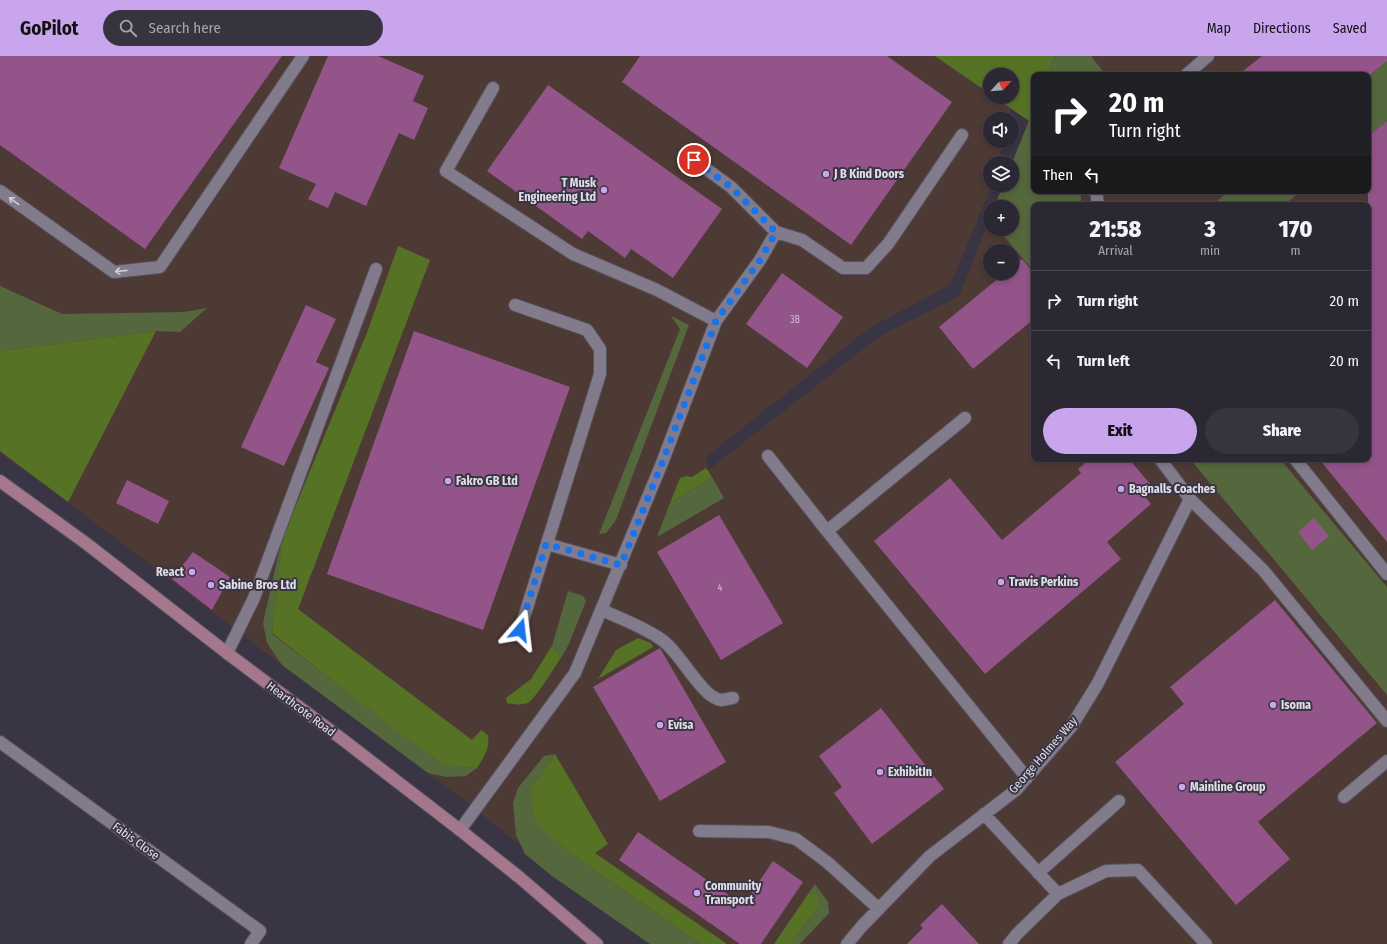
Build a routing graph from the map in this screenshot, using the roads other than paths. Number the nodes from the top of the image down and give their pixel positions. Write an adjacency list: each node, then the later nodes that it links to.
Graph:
1 (303, 56): 7 (street, one-way to 7)
2 (1208, 56): 3 (street)
3 (1189, 72)
4 (493, 88): 11 (street)
5 (962, 134): 8 (street)
6 (694, 160): 8 (street)
7 (0, 191)
8 (776, 232): 11 (street)
9 (376, 269): 24 (street)
10 (515, 305): 19 (street)
11 (716, 321): 20 (street)
12 (965, 418): 18 (street)
13 (768, 456): 18 (street)
14 (1162, 462): 17 (street)
15 (1297, 462): 21 (street)
16 (0, 481): 24 (street, Hearthcote Road)
17 (1190, 499): 26 (street); 29 (street, George Holmes Way)
18 (827, 531): 29 (street)
19 (546, 544): 20 (street); 23 (street)
20 (621, 565): 22 (street)
21 (1387, 574)
22 (602, 610): 25 (street); 33 (street)
23 (520, 630)
24 (227, 653): 33 (street, Hearthcote Road)
25 (733, 698)
26 (1387, 721)
27 (0, 742): 38 (street, Fabis Close)
28 (1387, 761): 30 (street)
29 (1027, 778): 32 (street, George Holmes Way)
30 (1344, 797)
31 (1119, 801): 35 (street)
32 (984, 814): 35 (street); 37 (street, George Holmes Way)
33 (460, 830): 39 (street, Hearthcote Road)
34 (699, 831): 37 (street)
35 (1038, 872): 36 (street)
36 (1058, 894): 41 (street); 42 (street)
37 (879, 909): 40 (street, George Holmes Way)
38 (251, 944)
39 (597, 944)
40 (847, 944)
41 (1009, 944)
42 (1206, 944)

